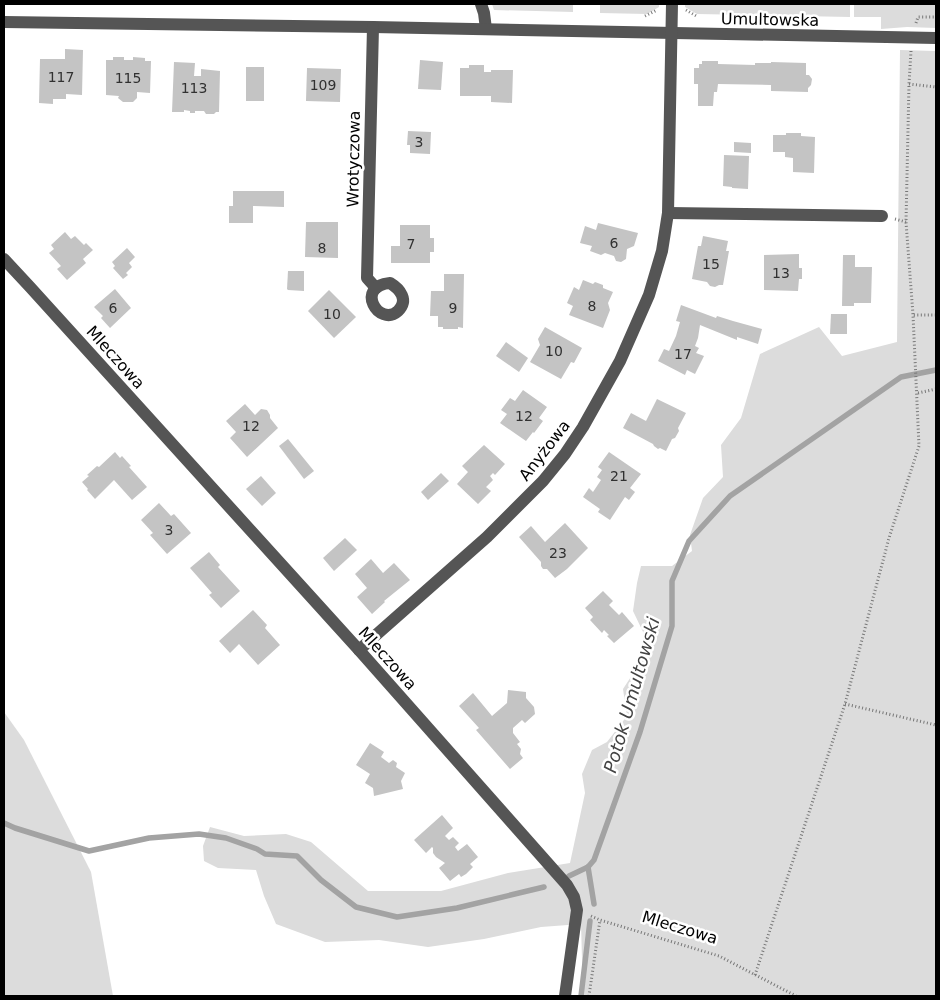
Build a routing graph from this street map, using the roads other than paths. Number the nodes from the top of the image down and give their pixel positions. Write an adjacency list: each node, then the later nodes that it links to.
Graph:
1 (481, 4): 5 (street)
2 (672, 4): 6 (street, Anyżowa)
3 (4, 22): 4 (street, Umultowska)
4 (372, 27): 5 (street, Umultowska); 11 (street, Wrotyczowa)
5 (486, 29): 6 (street, Umultowska)
6 (670, 33): 7 (street, Umultowska); 8 (street, Anyżowa)
7 (936, 38)
8 (668, 213): 9 (street); 12 (street, Anyżowa)
9 (882, 216)
10 (4, 260): 12 (street, Mleczowa)
11 (376, 288)
12 (359, 650): 13 (street, Mleczowa)
13 (565, 996)

